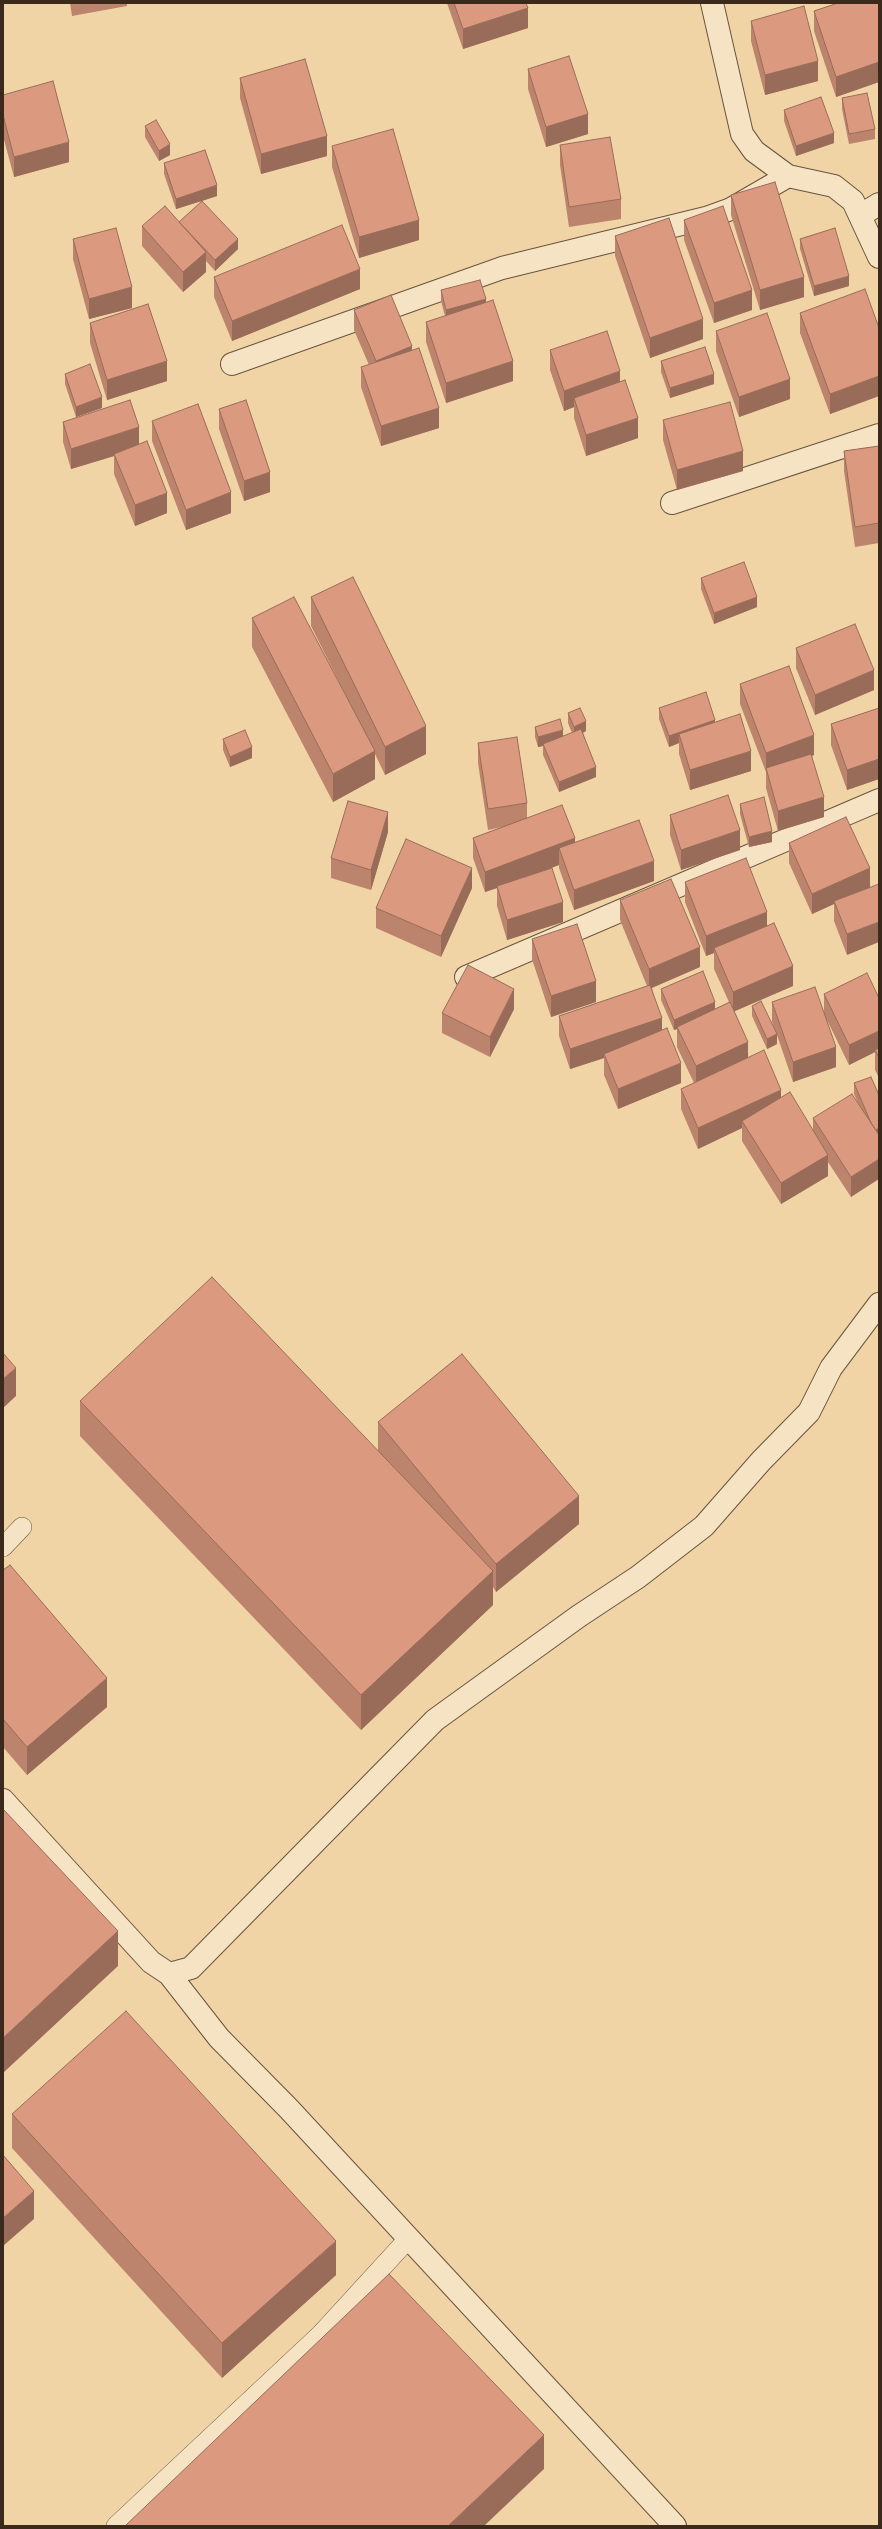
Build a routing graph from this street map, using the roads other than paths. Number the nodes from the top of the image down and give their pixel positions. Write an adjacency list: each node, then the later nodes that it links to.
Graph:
1 (712, 3): 2 (street)
2 (788, 176): 3 (street); 5 (street)
3 (870, 210): 4 (street)
4 (879, 257)
5 (232, 364)
6 (879, 434): 7 (street)
7 (672, 504)
8 (879, 800): 9 (street)
9 (466, 977)
10 (879, 1304): 14 (street)
11 (22, 1527): 12 (lane)
12 (3, 1547)
13 (3, 1800): 14 (street)
14 (169, 1974): 15 (street)
15 (408, 2240): 16 (lane); 17 (street)
16 (116, 2526)
17 (675, 2526)

